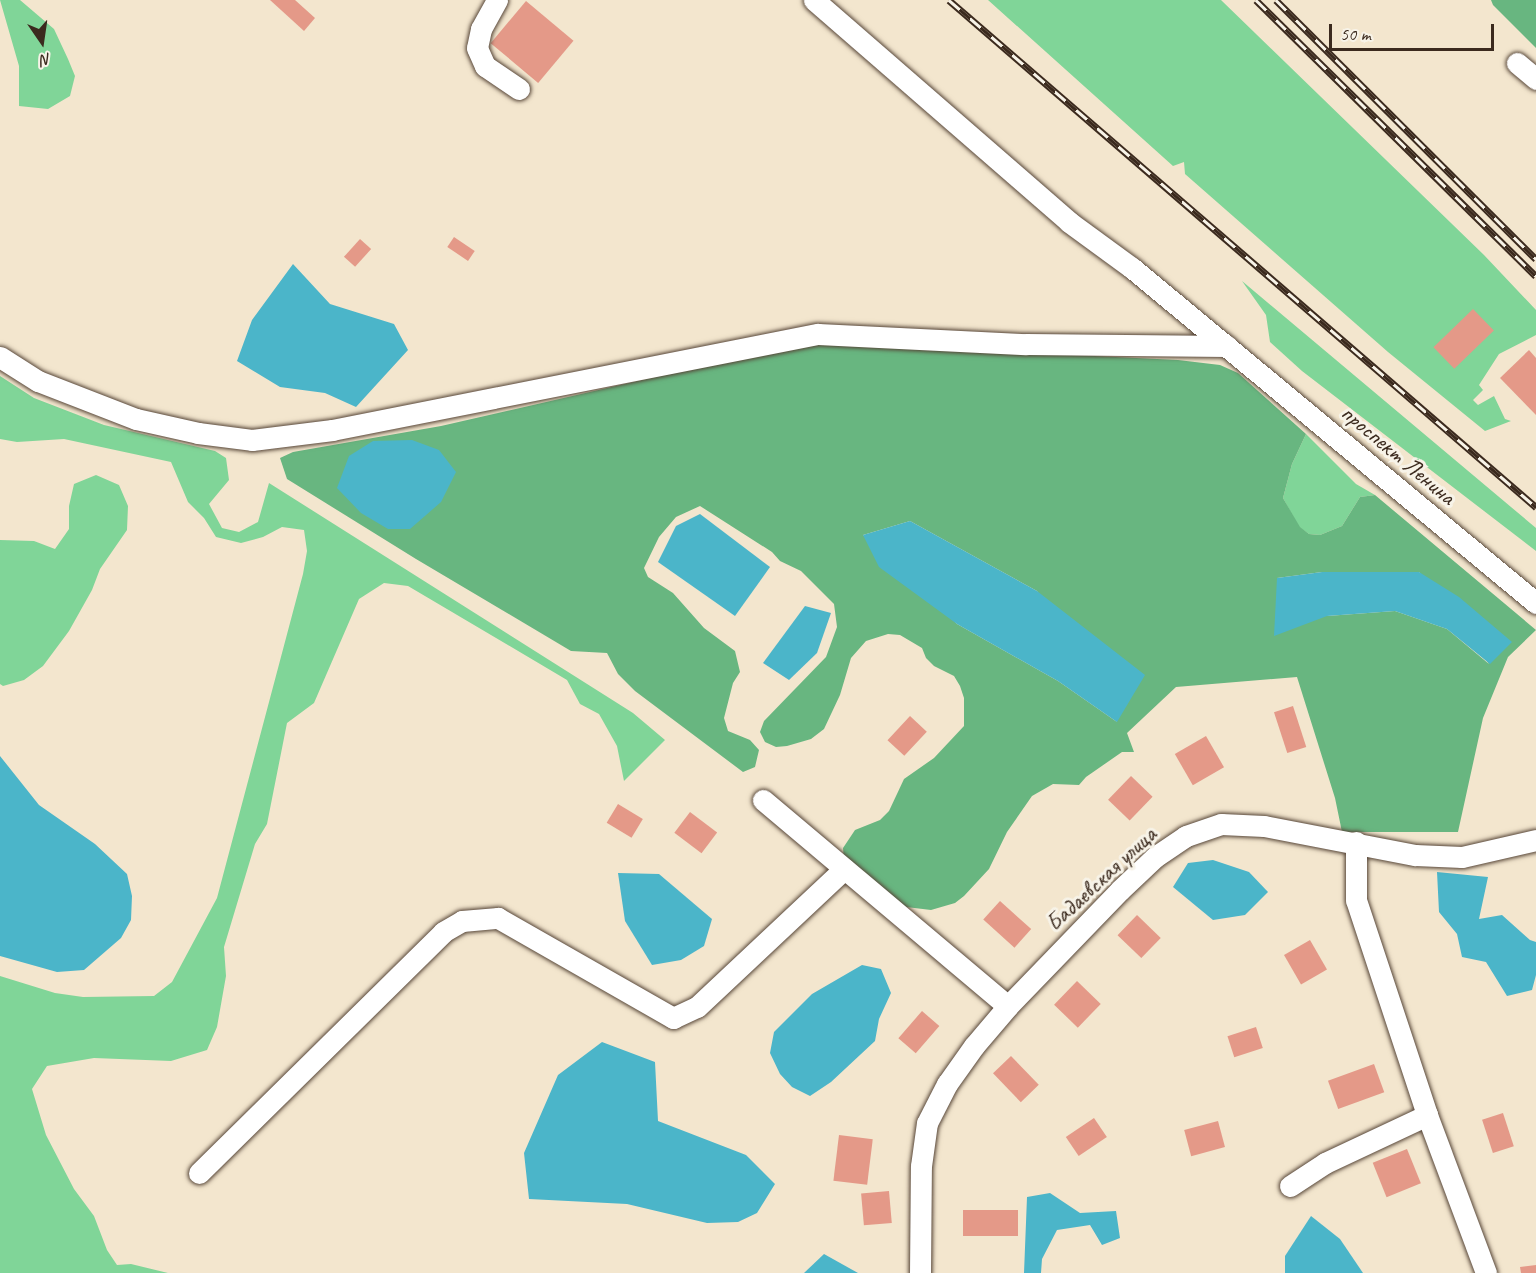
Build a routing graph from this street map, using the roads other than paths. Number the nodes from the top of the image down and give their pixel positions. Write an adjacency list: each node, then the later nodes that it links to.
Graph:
1 (497, 0): 5 (street)
2 (814, 0): 6 (street, проспект Ленина)
3 (1517, 63): 4 (street)
4 (1536, 79)
5 (519, 89)
6 (1227, 346): 7 (street); 8 (street, проспект Ленина)
7 (0, 357)
8 (1536, 603)
9 (763, 801): 12 (street)
10 (1536, 840): 11 (street, Бадаевская улица)
11 (1356, 842): 13 (street, Бадаевская улица); 14 (street)
12 (844, 868): 13 (street); 15 (street)
13 (1008, 1006): 17 (street, Бадаевская улица)
14 (1427, 1115): 16 (street); 18 (street)
15 (199, 1173)
16 (1290, 1186)
17 (920, 1273)
18 (1486, 1273)

